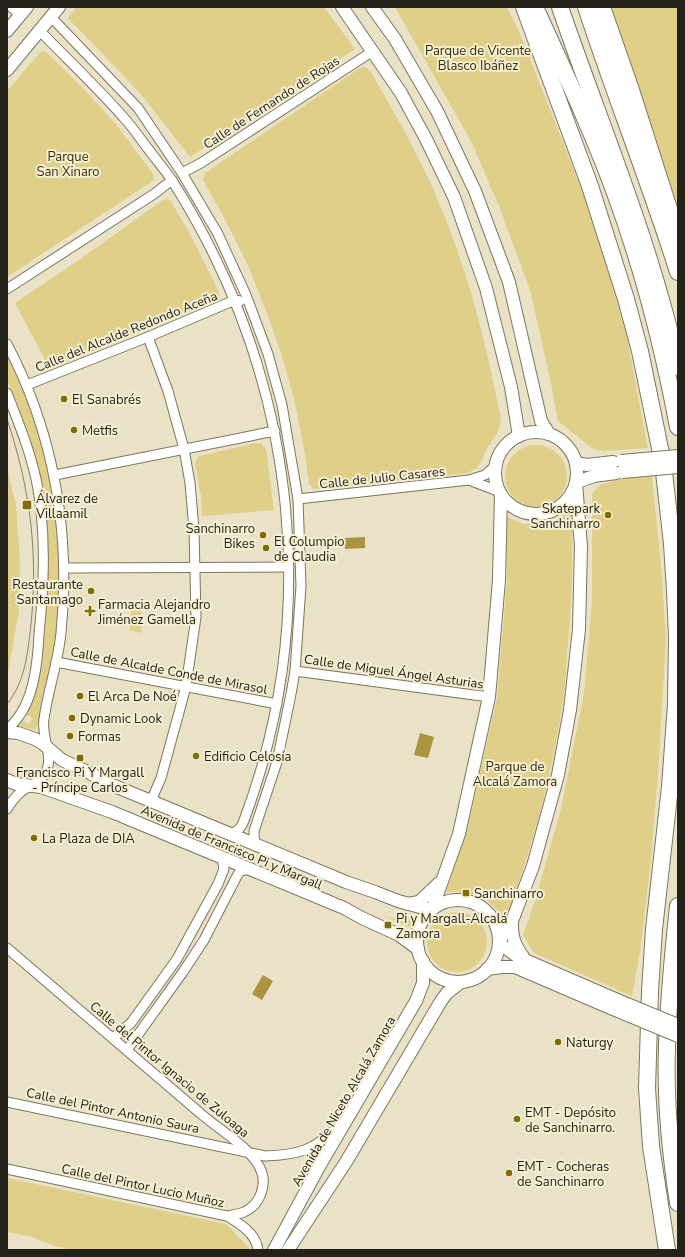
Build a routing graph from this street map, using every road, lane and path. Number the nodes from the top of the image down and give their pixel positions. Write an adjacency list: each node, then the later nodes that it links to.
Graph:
1 (59, 7): 11 (street)
2 (342, 7): 14 (street)
3 (372, 7): 31 (street)
4 (515, 7): 16 (highway)
5 (524, 7): 16 (highway)
6 (535, 7): 29 (highway)
7 (560, 7): 26 (highway)
8 (586, 7): 20 (highway)
9 (602, 7): 19 (highway)
10 (19, 10): 12 (street)
11 (52, 17): 13 (street); 17 (street)
12 (7, 31)
13 (40, 31): 15 (street); 18 (street)
14 (373, 51): 17 (street, Calle de Fernando de Rojas); 32 (street)
15 (7, 70)
16 (566, 123): 93 (highway)
17 (182, 173): 25 (street)
18 (172, 180): 21 (street); 22 (street)
19 (678, 237)
20 (678, 272)
21 (7, 289)
22 (235, 300): 23 (street, Calle del Alcalde Redondo Aceña); 25 (street); 30 (street)
23 (148, 337): 27 (street, Calle del Alcalde Redondo Aceña); 33 (street)
24 (7, 344): 27 (street)
25 (268, 354): 44 (street)
26 (678, 367)
27 (27, 385): 39 (street)
28 (7, 393): 53 (street)
29 (678, 427)
30 (275, 430): 33 (street); 40 (street)
31 (549, 434): 32 (street); 35 (street)
32 (519, 436): 36 (street)
33 (184, 450): 39 (street); 47 (street)
34 (678, 456): 37 (street, bridge)
35 (576, 463): 37 (street); 42 (street)
36 (495, 466): 41 (street, Calle de Julio Casares); 43 (street)
37 (618, 467): 38 (street, bridge); 42 (street)
38 (678, 467)
39 (55, 475): 46 (street)
40 (283, 478): 44 (street); 45 (street)
41 (469, 480): 43 (street, Calle de Julio Casares); 44 (street, Calle de Julio Casares)
42 (577, 482): 43 (street); 67 (street)
43 (500, 493): 51 (street)
44 (298, 499): 49 (street)
45 (289, 567): 47 (street); 52 (street)
46 (64, 568): 47 (street); 48 (street)
47 (195, 568): 50 (street)
48 (56, 662): 50 (street, Calle de Alcalde Conde de Mirasol); 54 (street)
49 (295, 671): 51 (street, Calle de Miguel Ángel Asturias); 60 (street)
50 (186, 686): 52 (street, Calle de Alcalde Conde de Mirasol); 57 (street)
51 (489, 697): 63 (street)
52 (277, 704): 59 (street)
53 (7, 731): 54 (street, Avenida de Francisco Pi y Margall)
54 (47, 747): 56 (street); 57 (street, Avenida de Francisco Pi y Margall)
55 (7, 780): 56 (street, Avenida de Francisco Pi y Margall)
56 (30, 786): 58 (street); 61 (street, Avenida de Francisco Pi y Margall)
57 (151, 802): 59 (street, Avenida de Francisco Pi y Margall)
58 (7, 809)
59 (231, 835): 60 (street, Avenida de Francisco Pi y Margall)
60 (256, 846): 64 (street, Avenida de Francisco Pi y Margall)
61 (222, 858): 62 (street, Avenida de Francisco Pi y Margall); 79 (street)
62 (250, 869): 70 (street, Avenida de Francisco Pi y Margall); 80 (street)
63 (442, 881): 64 (street); 66 (street)
64 (406, 904): 66 (street, Avenida de Francisco Pi y Margall)
65 (678, 906): 88 (highway)
66 (431, 909): 68 (street); 70 (street)
67 (512, 921): 68 (street); 71 (street)
68 (499, 942): 71 (street); 73 (street)
69 (7, 948): 79 (street, Calle del Pintor Ignacio de Zuloaga)
70 (418, 949): 72 (street)
71 (526, 961): 76 (street)
72 (423, 962): 75 (street); 82 (street, Avenida de Niceto Alcalá Zamora)
73 (487, 969): 75 (street); 76 (street)
74 (678, 979): 86 (highway)
75 (461, 982): 92 (street)
76 (614, 1004): 77 (street, bridge); 78 (street, bridge)
77 (678, 1025)
78 (678, 1036)
79 (113, 1038): 80 (street, Calle del Pintor Ignacio de Zuloaga)
80 (127, 1050): 83 (street, Calle del Pintor Ignacio de Zuloaga)
81 (7, 1102): 84 (street, Calle del Pintor Antonio Saura)
82 (351, 1115): 85 (street, Calle del Pintor Antonio Saura); 91 (street, Avenida de Niceto Alcalá Zamora)
83 (210, 1122): 84 (street, Calle del Pintor Antonio Saura); 85 (street, Calle del Pintor Ignacio de Zuloaga)
84 (214, 1145): 85 (street, Calle del Pintor Antonio Saura)
85 (249, 1152): 89 (street, Calle del Pintor Ignacio de Zuloaga)
86 (678, 1158)
87 (7, 1169): 89 (street, Calle del Pintor Lucio Muñoz)
88 (678, 1203)
89 (227, 1216): 90 (street, Calle del Pintor Lucio Muñoz)
90 (258, 1250)
91 (274, 1250)
92 (288, 1250)
93 (666, 1250)

